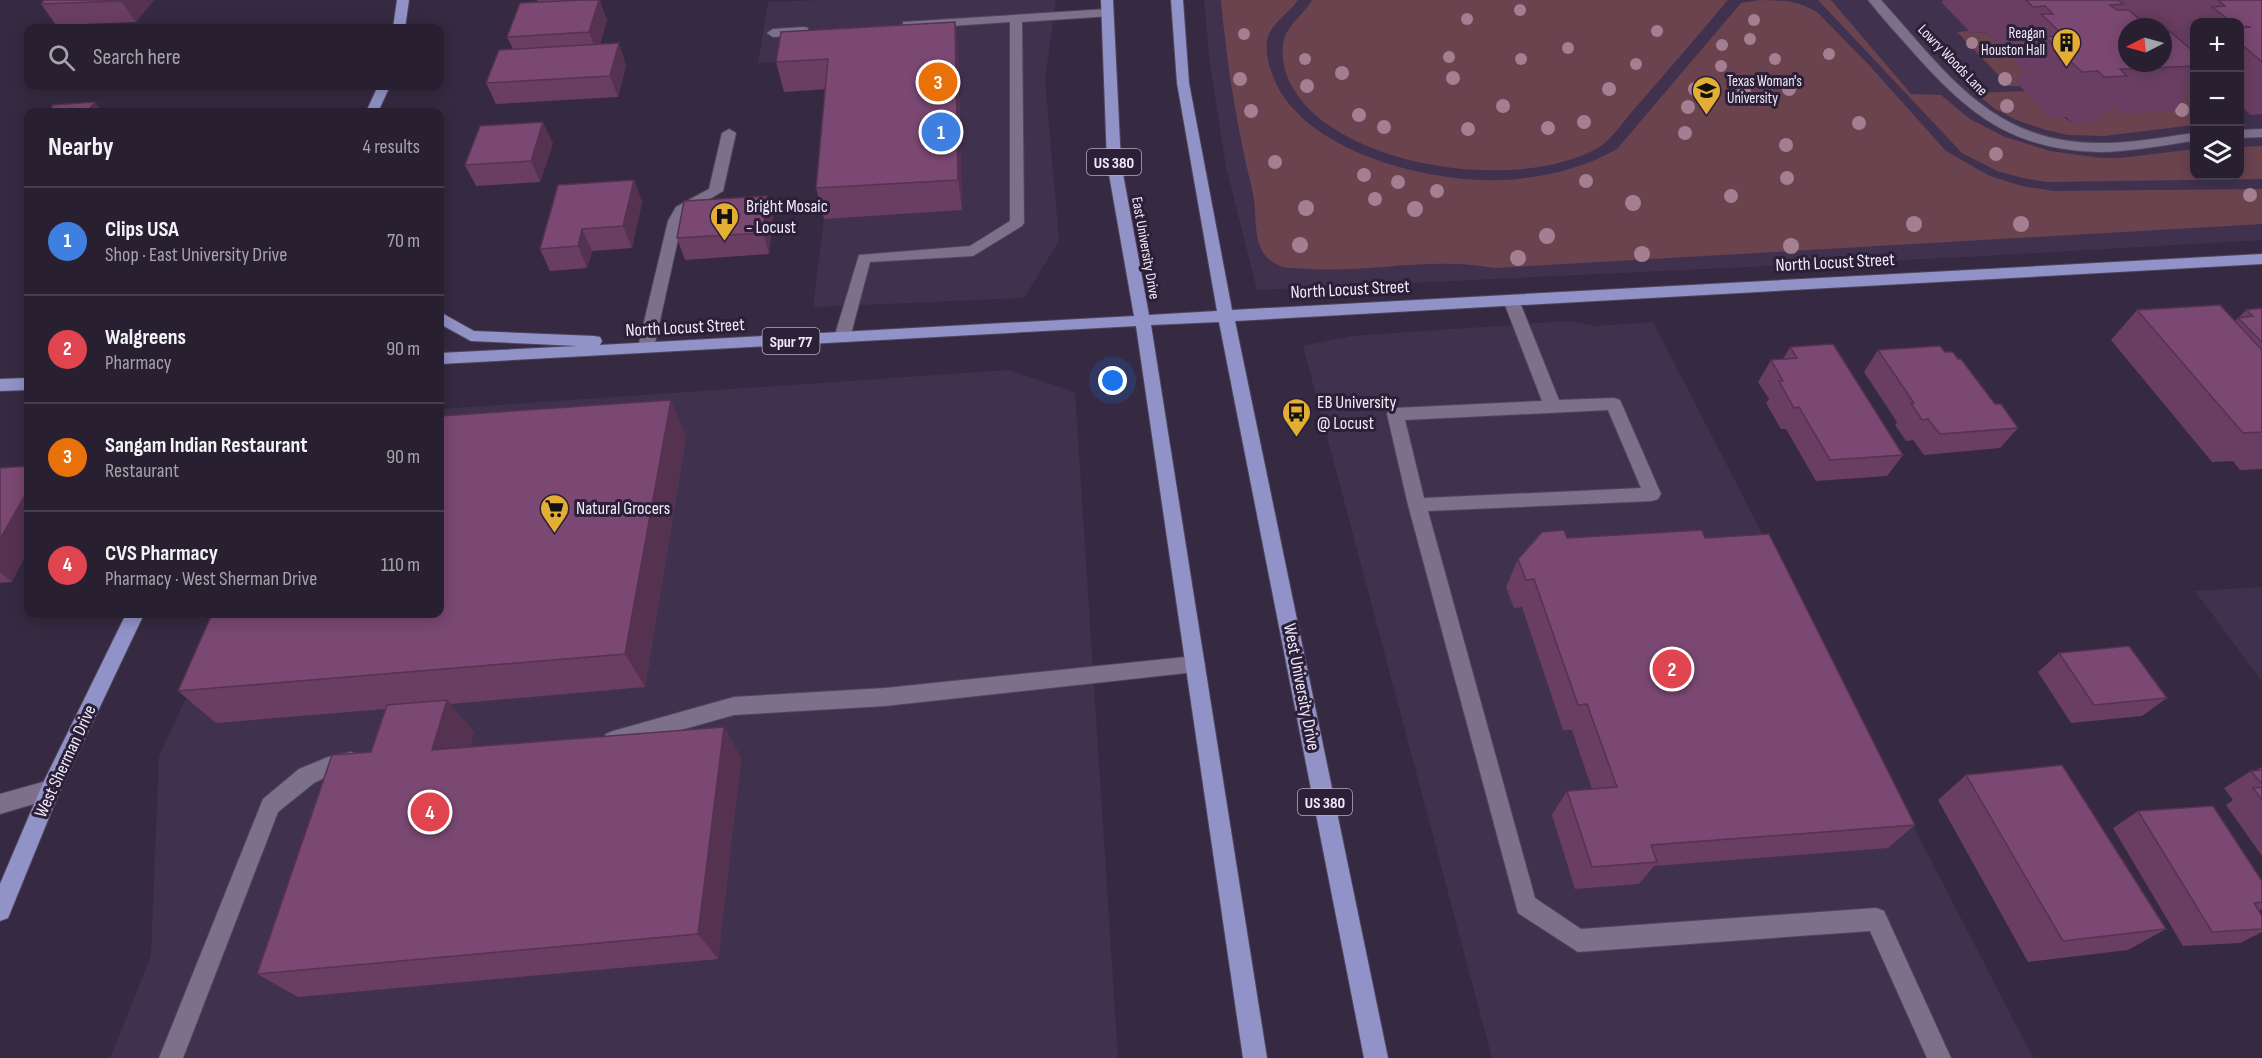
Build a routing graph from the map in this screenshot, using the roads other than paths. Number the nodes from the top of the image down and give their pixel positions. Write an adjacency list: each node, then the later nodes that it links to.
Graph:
1 (403, 0): 6 (main road)
2 (1177, 0): 18 (main road, US 380)
3 (1875, 0): 15 (lane, Lowry Woods Lane)
4 (1107, 7): 5 (lane); 20 (main road, East University Drive / US 380)
5 (1016, 19): 7 (lane); 21 (lane)
6 (400, 24)
7 (889, 26)
8 (820, 30): 9 (lane)
9 (773, 33)
10 (382, 90): 11 (main road)
11 (374, 108)
12 (2262, 133): 14 (lane)
13 (729, 134): 22 (lane)
14 (2244, 134)
15 (2190, 138)
16 (2262, 259): 17 (main road, North Locust Street)
17 (1511, 300): 18 (main road, North Locust Street); 27 (lane)
18 (1227, 315): 20 (main road, North Locust Street / Spur 77); 38 (main road, West University Drive / US 380)
19 (444, 319): 22 (main road)
20 (1143, 322): 21 (main road, North Locust Street / Spur 77); 30 (main road, US 380)
21 (842, 338): 23 (main road, North Locust Street / Spur 77)
22 (647, 343): 23 (main road)
23 (701, 345): 24 (main road, North Locust Street / Spur 77)
24 (444, 359)
25 (24, 384): 26 (main road)
26 (0, 385)
27 (1552, 407): 28 (lane); 28 (lane)
28 (1417, 505): 39 (lane)
29 (133, 618): 33 (main road, West Sherman Drive)
30 (1195, 664): 31 (lane); 37 (main road, US 380)
31 (591, 742)
32 (377, 760): 36 (lane)
33 (50, 790): 34 (lane); 35 (main road, West Sherman Drive)
34 (0, 804)
35 (0, 910)
36 (171, 1058)
37 (1255, 1058)
38 (1376, 1058)
39 (1939, 1058)

